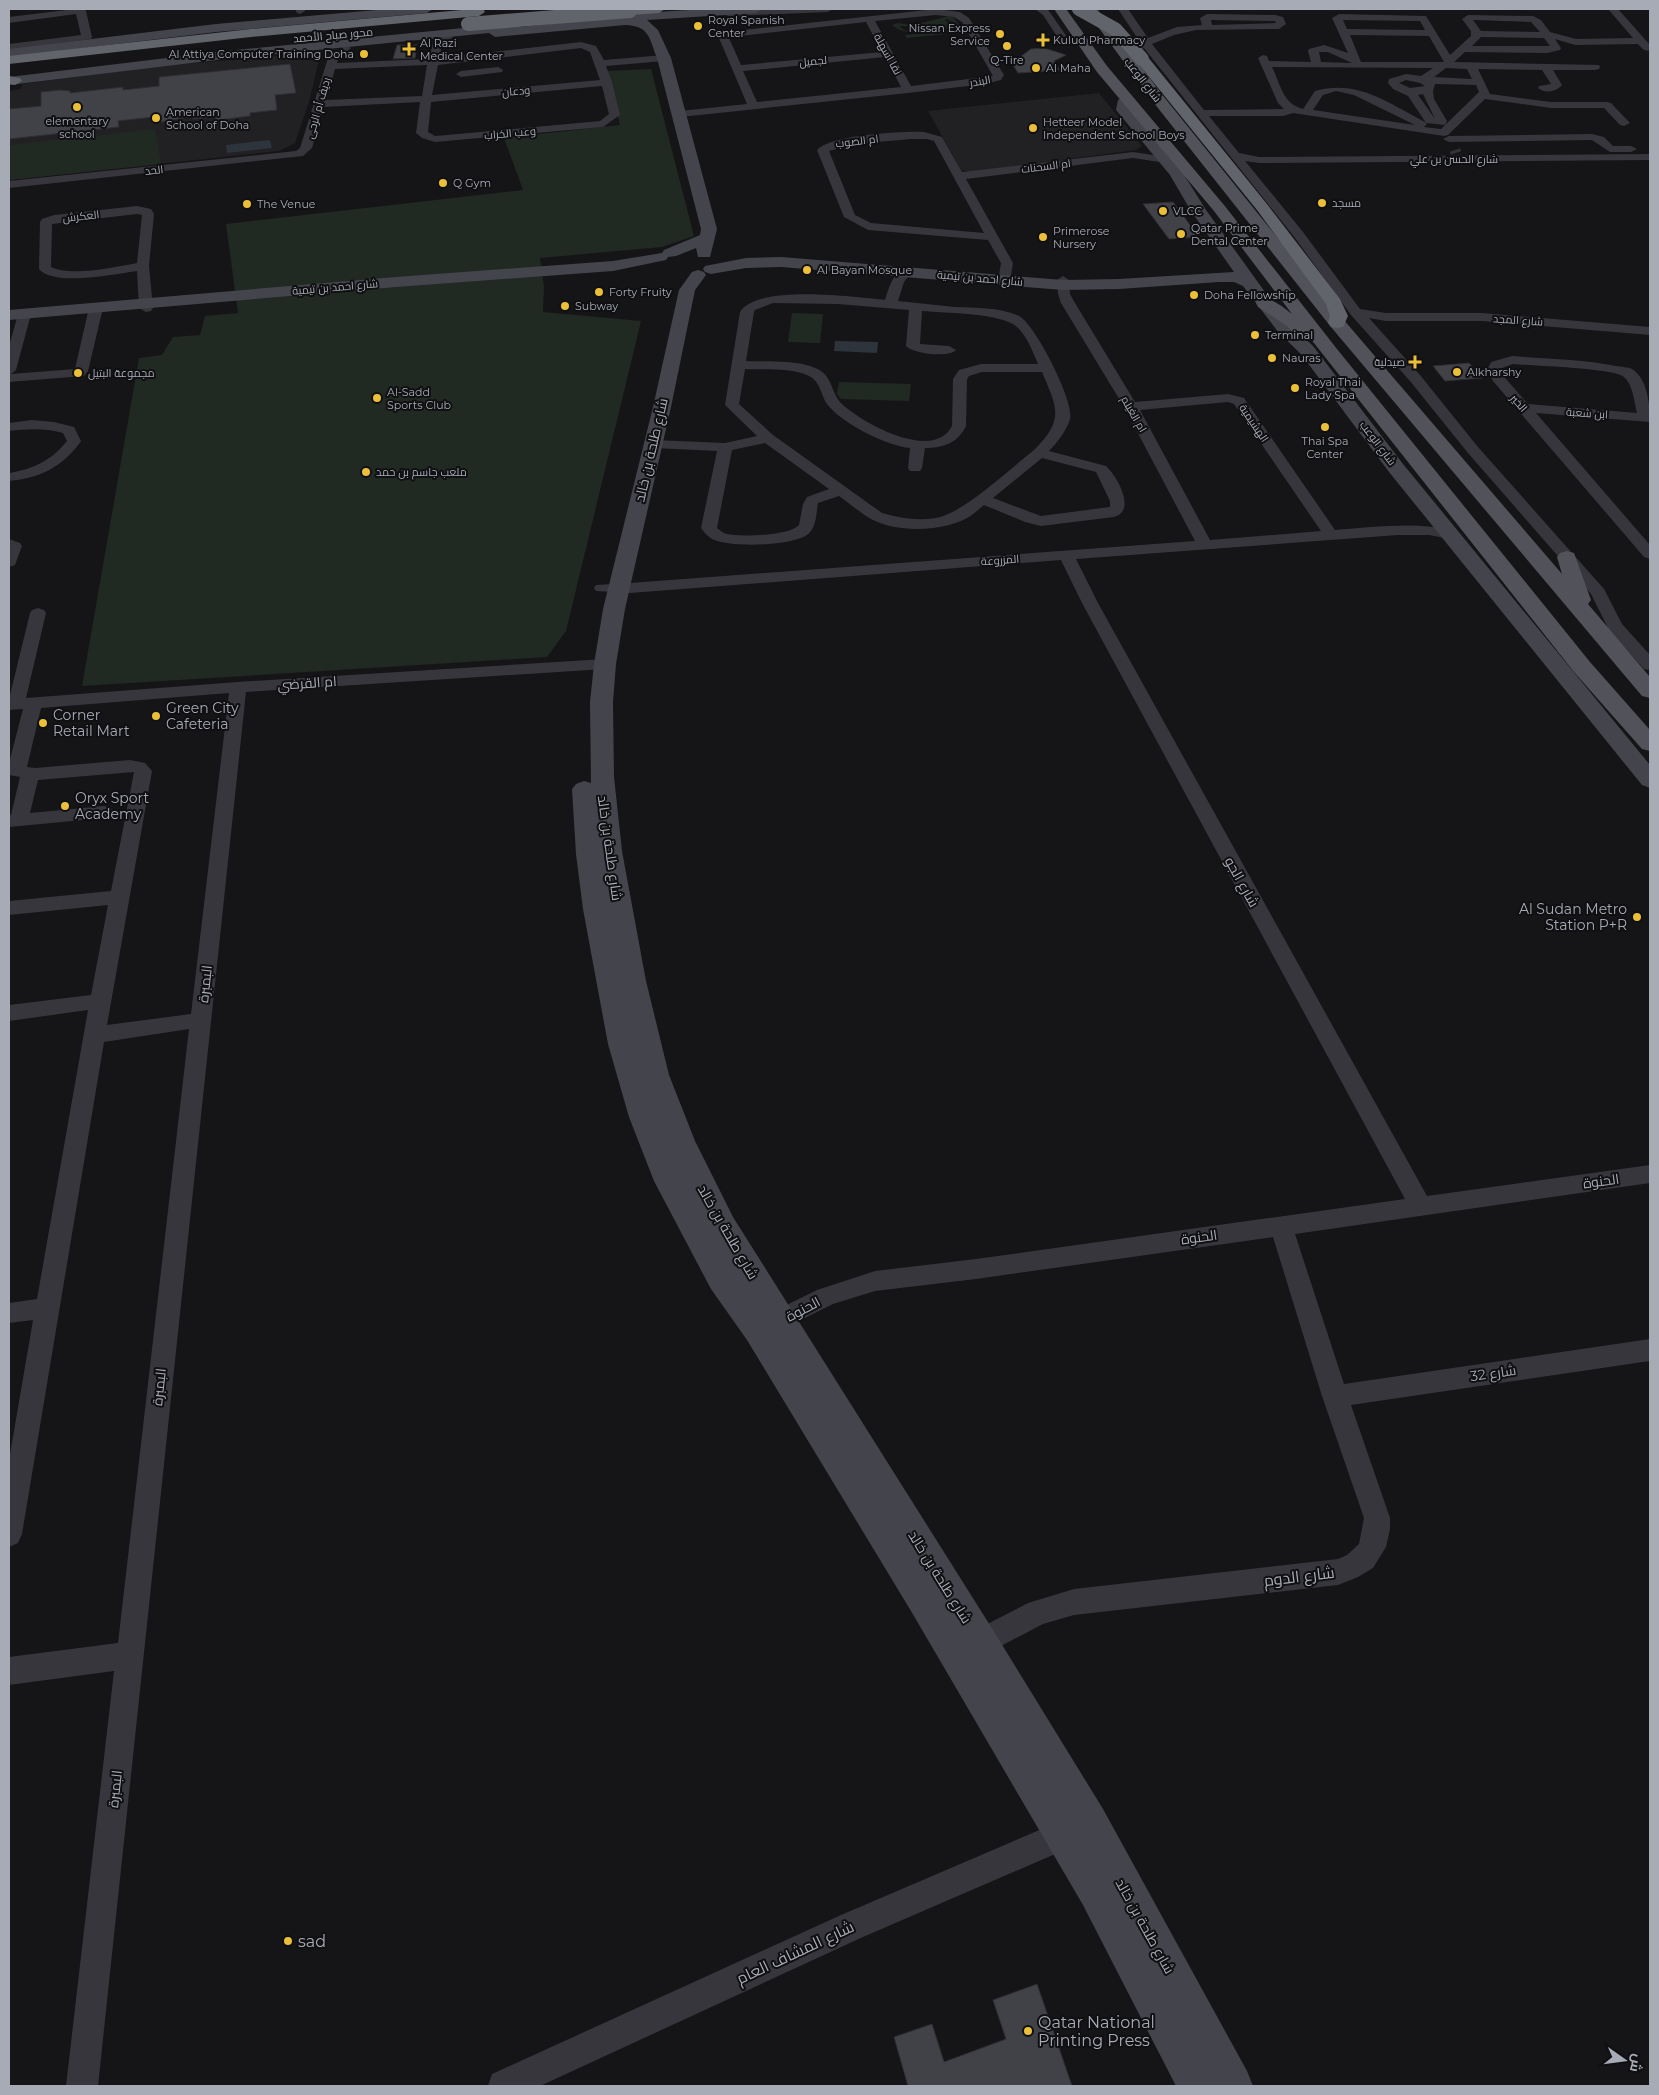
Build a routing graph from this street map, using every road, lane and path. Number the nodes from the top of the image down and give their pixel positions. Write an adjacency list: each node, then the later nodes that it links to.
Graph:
1 (427, 9): 46 (street, محور صباح الأحمد)
2 (485, 9): 22 (highway); 28 (street)
3 (508, 9): 28 (street)
4 (520, 9): 22 (highway, محور صباح الأحمد)
5 (550, 9): 25 (street)
6 (756, 9): 18 (street, محور صباح الأحمد)
7 (828, 9): 19 (street)
8 (1040, 9): 39 (street)
9 (1047, 9): 29 (main road)
10 (1060, 9): 29 (main road, شارع الوعب)
11 (1075, 9): 91 (main road)
12 (1079, 9): 49 (highway, bridge)
13 (1123, 9): 37 (street, شارع الوعب)
14 (1613, 9): 38 (street)
15 (81, 10): 24 (street); 41 (street)
16 (1093, 10): 40 (main road, شارع الوعب)
17 (662, 12): 18 (street, محور صباح الأحمد); 22 (highway, محور صباح الأحمد, bridge); 25 (street, محور صباح الأحمد); 30 (street)
18 (716, 12): 19 (street)
19 (769, 12): 27 (street)
20 (1393, 13): 21 (street); 33 (street)
21 (1368, 16): 31 (street); 32 (street)
22 (469, 18): 36 (highway, محور صباح الأحمد); 51 (highway, محور صباح الأحمد)
23 (868, 18): 27 (street, البندر); 48 (street, نقا اسهلة); 72 (street, البندر)
24 (9, 20)
25 (579, 22): 28 (street, محور صباح الأحمد)
26 (1247, 22): 37 (street)
27 (795, 26): 63 (street, البندر)
28 (491, 27): 42 (street, محور صباح الأحمد)
29 (1073, 27): 39 (main road, شارع الوعب)
30 (652, 30): 36 (street, محور صباح الأحمد); 50 (street, شارع طلحة بن خالد)
31 (1343, 32): 32 (street); 55 (street)
32 (1378, 32): 33 (street)
33 (1433, 33): 57 (street)
34 (1477, 34): 35 (street); 35 (street); 44 (street)
35 (1547, 35): 38 (street); 44 (street)
36 (442, 36): 43 (street, محور صباح الأحمد); 54 (street, وعب الخراب); 66 (highway, محور صباح الأحمد); 66 (highway)
37 (1147, 41): 49 (street); 49 (street, شارع الوعب)
38 (1640, 41): 45 (street)
39 (1084, 43): 75 (main road, شارع الوعب)
40 (1116, 45): 49 (street, شارع الوعب); 91 (main road, شارع الوعب)
41 (9, 46)
42 (319, 48): 43 (street, محور صباح الأحمد); 53 (street, رديف أم الرحى); 66 (street, محور صباح الأحمد)
43 (346, 48): 53 (street, رديف أم الرحى)
44 (1462, 50): 57 (street)
45 (1650, 52)
46 (9, 53)
47 (1306, 53): 52 (street); 55 (street); 58 (street)
48 (888, 54): 63 (street, لجميل); 72 (street, نقا اسهلة)
49 (1144, 54): 82 (street, شارع الوعب); 120 (highway)
50 (664, 58): 56 (street); 84 (street, شارع طلحة بن خالد)
51 (9, 60)
52 (1261, 60): 58 (street); 80 (street)
53 (332, 62): 54 (street); 77 (street, رديف أم الرحى)
54 (433, 62): 56 (street, وعب الخراب); 65 (street, وعب الخراب)
55 (1355, 63): 58 (street); 59 (street); 68 (street)
56 (599, 64): 67 (street, وعب الخراب)
57 (1448, 64): 59 (street); 60 (street); 69 (street)
58 (1317, 65)
59 (1366, 65): 68 (street)
60 (1471, 66): 61 (street); 70 (street)
61 (1546, 66): 62 (street); 71 (street)
62 (1595, 66)
63 (737, 68): 79 (street, البندر)
64 (498, 70): 65 (street)
65 (439, 76): 73 (street, وعب الخراب)
66 (10, 78)
67 (607, 82): 73 (street, ودعان); 73 (street, وعب الخراب)
68 (1389, 84): 69 (street); 76 (street); 90 (street)
69 (1427, 84): 70 (street); 90 (street)
70 (1482, 88): 78 (street); 90 (street)
71 (1543, 88)
72 (908, 90): 79 (street, البندر)
73 (425, 99): 77 (street, ودعان)
74 (1266, 99): 83 (street)
75 (1128, 100): 93 (street, شارع الوعب); 103 (main road, شارع الوعب)
76 (1374, 101): 81 (street); 90 (street)
77 (318, 104): 95 (street, رديف أم الرحى)
78 (1546, 104): 85 (street); 87 (street)
79 (753, 106): 84 (street, البندر)
80 (1293, 110): 81 (street); 83 (street)
81 (1306, 112): 90 (street)
82 (1202, 113): 83 (street); 100 (street, شارع الوعب)
83 (1272, 113)
84 (680, 114): 106 (street, شارع طلحة بن خالد)
85 (1561, 119)
86 (1605, 123): 87 (street)
87 (1624, 123): 88 (street)
88 (1639, 123)
89 (1572, 128): 92 (street)
90 (1441, 132): 92 (street); 96 (street)
91 (1189, 137): 120 (main road, شارع الوعب)
92 (1583, 137): 94 (street)
93 (1153, 145): 97 (street, ام السحنات); 99 (street, شارع الوعب)
94 (1650, 149)
95 (299, 154): 102 (street, الحد)
96 (1457, 154): 98 (street, شارع الحسن بن علي); 100 (street, شارع الحسن بن علي)
97 (1134, 156): 99 (street, ام السحنات); 101 (street, ام السحنات)
98 (1650, 157)
99 (1166, 160): 105 (street, شارع الوعب)
100 (1240, 161): 117 (street, شارع الوعب)
101 (959, 176): 104 (street, ام الصوب); 104 (street, ام الصوب)
102 (9, 185)
103 (1219, 208): 105 (main road); 124 (main road, شارع الوعب)
104 (992, 237): 108 (street, ام الصوب)
105 (1235, 261): 110 (street, شارع احمد بن تيمية); 111 (street, شارع الوعب)
106 (684, 264): 108 (street, شارع احمد بن تيمية); 109 (street, شارع احمد بن تيمية); 114 (street, شارع احمد بن تيمية); 134 (street, شارع طلحة بن خالد); 153 (street, شارع طلحة بن خالد)
107 (143, 266): 107 (street, العكرش); 114 (street, العكرش)
108 (1005, 278): 109 (street, شارع احمد بن تيمية); 110 (street, شارع احمد بن تيمية)
109 (888, 280): 113 (street)
110 (1062, 282): 111 (street, شارع احمد بن تيمية); 129 (street, ام الغيلم)
111 (1249, 282): 112 (street, شارع الوعب)
112 (1264, 303): 124 (main road); 142 (street, شارع الوعب)
113 (884, 304): 115 (street); 125 (street)
114 (145, 306): 116 (street, شارع احمد بن تيمية); 118 (street, شارع احمد بن تيمية)
115 (916, 307): 123 (street); 126 (street)
116 (95, 312): 118 (street, شارع احمد بن تيمية); 128 (street)
117 (1356, 312): 119 (street, شارع المجد); 121 (street, شارع الوعب)
118 (16, 317): 127 (street)
119 (1386, 318): 121 (street, شارع المجد); 122 (street, شارع المجد)
120 (1337, 323): 155 (main road, شارع الوعب)
121 (1369, 328): 151 (street, شارع الوعب)
122 (1650, 331)
123 (949, 350)
124 (1332, 353): 161 (main road, شارع الوعب)
125 (739, 365): 133 (street); 135 (street)
126 (1046, 368): 135 (street); 137 (street)
127 (9, 370)
128 (9, 378)
129 (1131, 407): 145 (street, الهشيمية); 148 (street, ام الغيلم)
130 (1524, 408): 131 (street, ابن شعبة); 131 (street, الخير); 146 (street, الخير)
131 (1648, 418)
132 (9, 427): 139 (street)
133 (768, 438): 136 (street); 140 (street)
134 (654, 444): 136 (street); 153 (street, شارع طلحة بن خالد)
135 (918, 444): 138 (street)
136 (725, 447): 140 (street)
137 (1040, 453): 141 (street); 141 (street)
138 (915, 468)
139 (9, 478)
140 (841, 490): 141 (street)
141 (983, 499)
142 (1436, 517): 143 (street, المزروعة); 144 (street, شارع الوعب)
143 (1398, 530): 144 (street, المزروعة); 145 (street, المزروعة)
144 (1450, 534): 163 (street, شارع الوعب)
145 (1331, 535): 148 (street, المزروعة)
146 (1643, 539): 149 (street, الخير)
147 (9, 544): 152 (street)
148 (1205, 544): 150 (street, المزروعة)
149 (1650, 554)
150 (1066, 555): 153 (street, المزروعة); 173 (street, شارع الجو)
151 (1567, 557): 155 (main road); 157 (street, شارع الوعب)
152 (9, 562)
153 (610, 588): 156 (street, شارع طلحة بن خالد)
154 (38, 613): 160 (street)
155 (1588, 617): 159 (main road, شارع الوعب)
156 (597, 664): 158 (street, ام القرضي); 177 (street, شارع طلحة بن خالد)
157 (1650, 665)
158 (238, 687): 160 (street, ام القرضي); 170 (street, البمبرة)
159 (1650, 691)
160 (19, 704): 162 (street)
161 (1650, 744)
162 (19, 771): 165 (street); 166 (street)
163 (1650, 780)
164 (104, 812): 165 (street)
165 (14, 821)
166 (120, 897): 167 (street); 168 (street)
167 (9, 908)
168 (101, 1001): 169 (street); 171 (street)
169 (9, 1013)
170 (201, 1020): 171 (street); 183 (street, البمبرة)
171 (95, 1035): 175 (street)
172 (1650, 1174): 173 (street, الحنوة)
173 (1421, 1207): 174 (street, الحنوة)
174 (1281, 1226): 177 (street, الحنوة); 179 (street, شارع الدوم)
175 (47, 1308): 176 (street); 180 (street)
176 (9, 1313)
177 (769, 1325): 182 (street, شارع طلحة بن خالد); 185 (street, شارع طلحة بن خالد)
178 (1650, 1350): 179 (street, شارع 32)
179 (1335, 1396): 182 (street, شارع الدوم)
180 (14, 1472): 181 (street)
181 (9, 1534)
182 (980, 1643): 185 (street, شارع طلحة بن خالد)
183 (130, 1655): 184 (street); 186 (street, البمبرة)
184 (9, 1671)
185 (1076, 1829): 187 (street, شارع المشاف العام); 188 (street, شارع طلحة بن خالد); 189 (street, شارع طلحة بن خالد)
186 (82, 2086)
187 (504, 2086)
188 (1199, 2086)
189 (1232, 2086)

